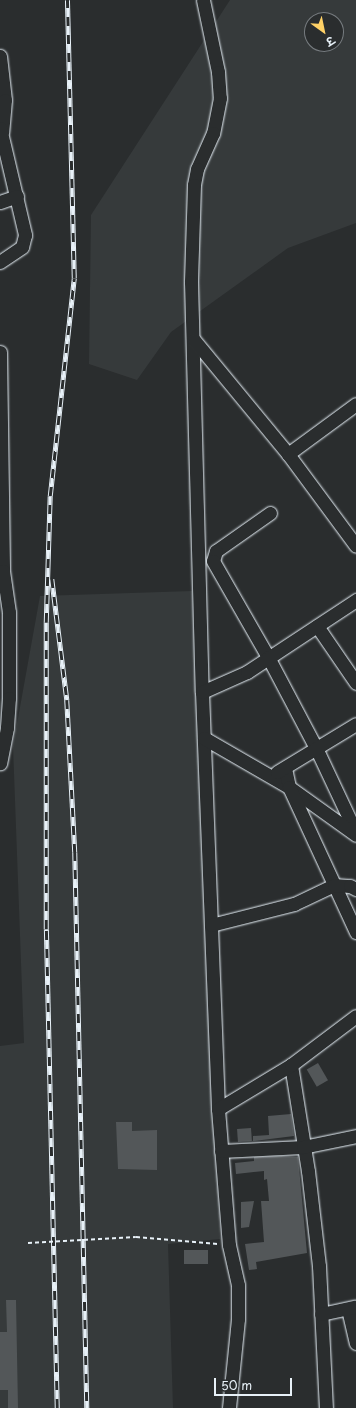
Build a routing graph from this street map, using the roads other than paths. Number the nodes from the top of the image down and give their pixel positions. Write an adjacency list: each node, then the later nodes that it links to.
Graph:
1 (203, 0): 7 (street)
2 (0, 56): 3 (street)
3 (1, 130): 4 (street)
4 (17, 196): 5 (street); 6 (street)
5 (0, 202)
6 (0, 262)
7 (194, 340): 11 (street); 21 (street)
8 (0, 352): 9 (street)
9 (1, 387): 16 (street)
10 (356, 404): 11 (street)
11 (288, 454): 13 (street)
12 (270, 513): 18 (street)
13 (356, 546)
14 (356, 600): 17 (street)
15 (0, 601): 16 (street)
16 (6, 623): 20 (street)
17 (318, 626): 18 (street); 19 (street)
18 (268, 657): 21 (street); 25 (street)
19 (356, 682)
20 (4, 689): 24 (street)
21 (202, 692): 23 (street)
22 (356, 724): 25 (street)
23 (204, 738): 28 (street); 33 (street)
24 (1, 748): 26 (street)
25 (317, 750): 27 (street); 30 (street)
26 (0, 763)
27 (285, 768): 28 (street); 29 (street)
28 (268, 776): 29 (street)
29 (289, 787): 30 (street); 31 (street)
30 (356, 834)
31 (334, 885): 32 (street); 33 (street); 34 (street)
32 (356, 889)
33 (211, 925): 37 (street)
34 (356, 932)
35 (356, 1016): 36 (street)
36 (291, 1065): 37 (street); 39 (street)
37 (218, 1109): 40 (street)
38 (356, 1136): 39 (street)
39 (303, 1147): 40 (street); 42 (street)
40 (221, 1151): 44 (street)
41 (352, 1308): 42 (street); 43 (street)
42 (321, 1314): 45 (street)
43 (356, 1343)
44 (229, 1408)
45 (326, 1408)

